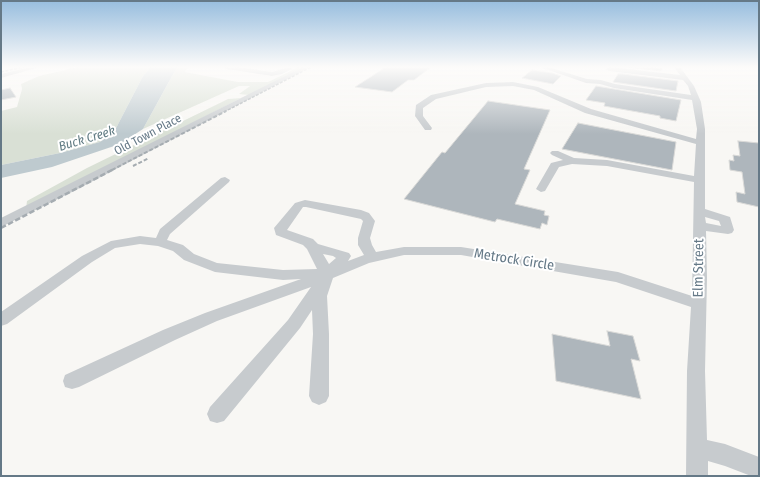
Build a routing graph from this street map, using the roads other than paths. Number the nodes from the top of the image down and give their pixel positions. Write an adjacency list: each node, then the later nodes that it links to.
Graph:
1 (263, 89): 14 (street, Old Town Place)
2 (468, 89): 7 (street)
3 (539, 89): 8 (street)
4 (636, 89): 6 (street)
5 (692, 89): 6 (street, Elm Street)
6 (696, 98): 8 (street, Elm Street)
7 (428, 128)
8 (701, 143): 12 (street, Elm Street)
9 (555, 153): 10 (street)
10 (572, 161): 12 (street); 13 (street)
11 (225, 180): 15 (street)
12 (699, 180): 19 (street, Elm Street)
13 (541, 189)
14 (1, 223)
15 (160, 242): 18 (street); 20 (street)
16 (313, 247): 17 (street); 18 (street); 18 (street)
17 (372, 257): 18 (street, Metrock Circle); 19 (street, Metrock Circle)
18 (327, 274): 21 (street, Metrock Circle); 22 (street); 23 (street)
19 (699, 304): 24 (street, Elm Street)
20 (1, 320)
21 (72, 381)
22 (319, 396)
23 (217, 414)
24 (698, 448): 25 (street); 26 (street, Elm Street)
25 (759, 468)
26 (698, 476)

